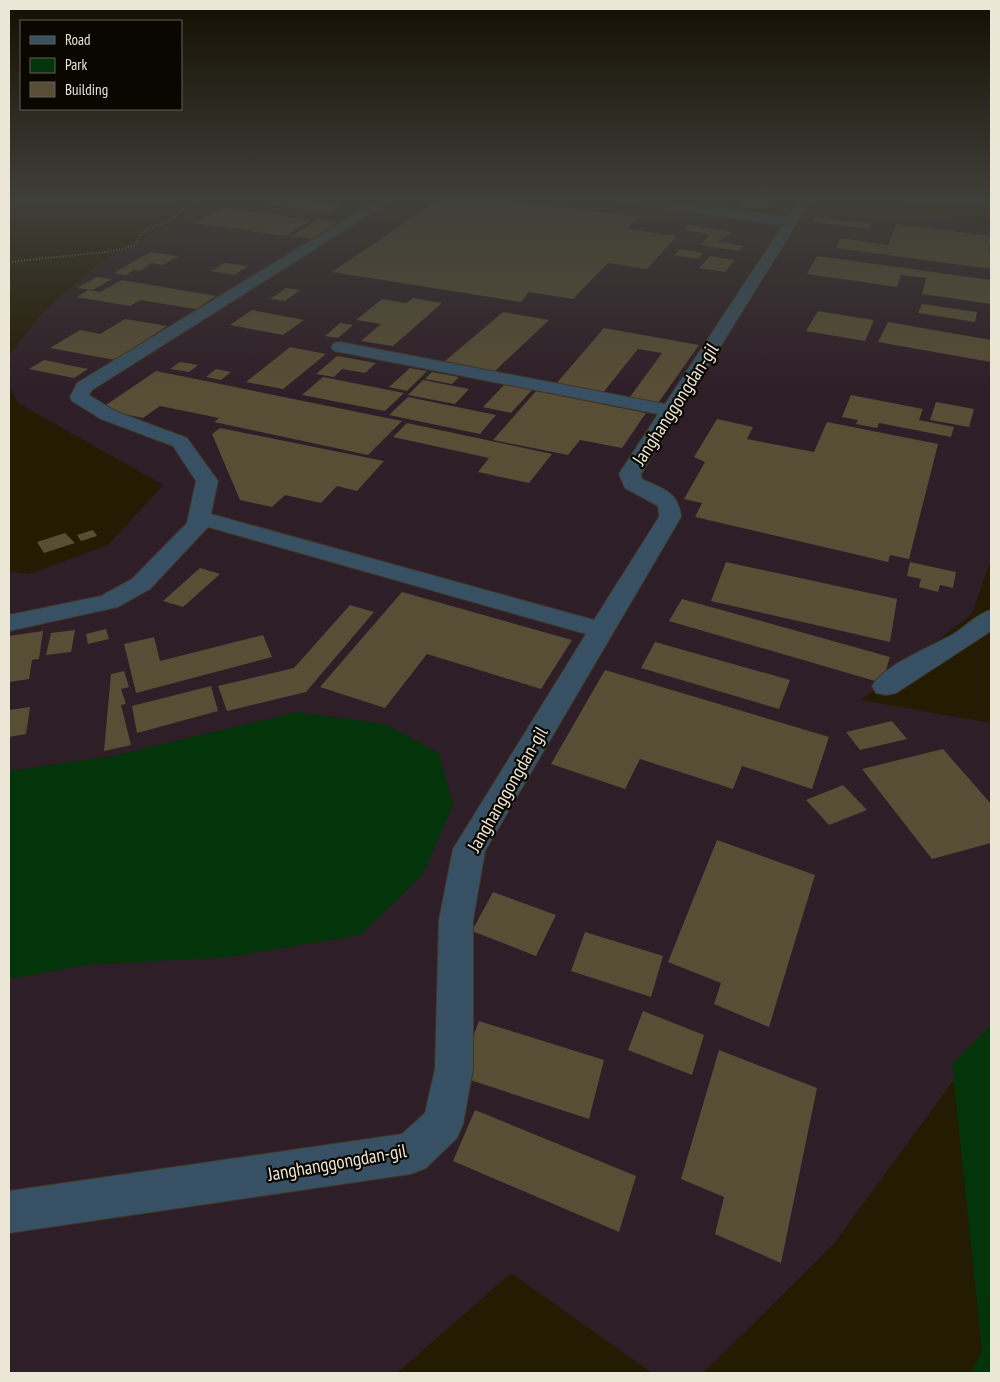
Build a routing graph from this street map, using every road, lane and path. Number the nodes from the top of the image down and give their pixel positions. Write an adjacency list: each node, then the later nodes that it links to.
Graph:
1 (284, 263): 5 (street)
2 (764, 263): 4 (street, Janghanggongdan-gil)
3 (340, 348): 4 (street)
4 (670, 411): 8 (street, Janghanggongdan-gil)
5 (200, 518): 7 (street); 8 (street)
6 (991, 618): 9 (street)
7 (9, 624)
8 (602, 631): 10 (street, Janghanggongdan-gil)
9 (886, 686)
10 (9, 1212)

